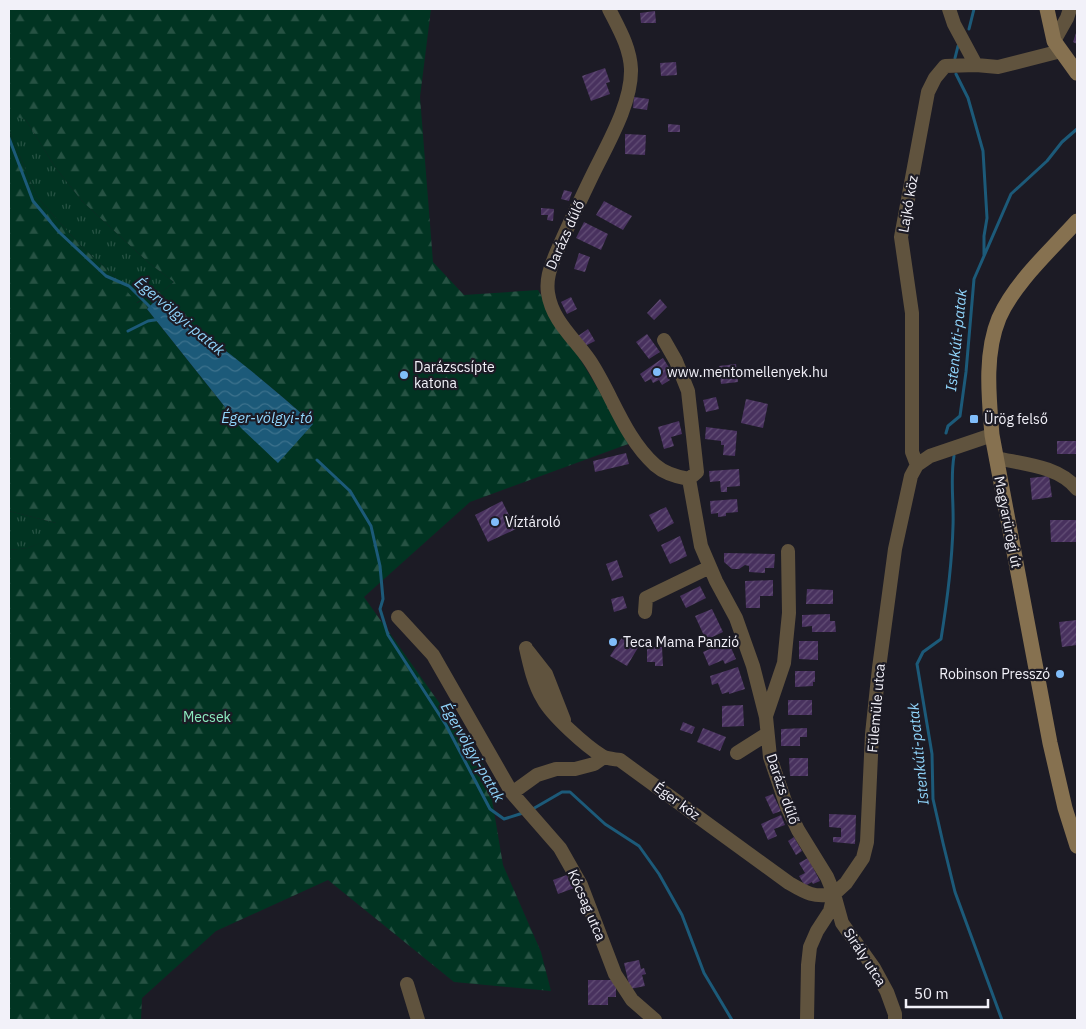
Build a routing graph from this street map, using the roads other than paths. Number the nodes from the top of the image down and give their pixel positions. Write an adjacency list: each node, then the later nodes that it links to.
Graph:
1 (609, 9): 13 (street, Darázs dűlő)
2 (949, 9): 6 (street)
3 (1047, 9): 5 (main road)
4 (1070, 9): 5 (street)
5 (1058, 46): 6 (street, Lajkó köz); 7 (main road)
6 (976, 65): 12 (street, Lajkó köz)
7 (1077, 74)
8 (1077, 220): 10 (main road, Magyarürögi út)
9 (664, 340): 13 (street, Darázs dűlő)
10 (992, 435): 11 (main road, Magyarürögi út); 12 (street)
11 (996, 458): 14 (street); 25 (main road, Magyarürögi út)
12 (917, 465): 27 (street, Fülemüle utca)
13 (689, 479): 16 (street, Darázs dűlő)
14 (1075, 483)
15 (788, 551): 19 (street, Darázs dűlő)
16 (710, 567): 17 (street); 19 (street, Darázs dűlő)
17 (645, 612)
18 (398, 617): 24 (street, Kócsag utca)
19 (766, 717): 21 (street, Darázs dűlő)
20 (565, 724): 20 (street); 23 (street)
21 (768, 734): 22 (street, Darázs dűlő); 27 (street, Darázs dűlő)
22 (737, 753)
23 (604, 757): 24 (street); 27 (street, Éger köz)
24 (512, 793): 30 (street, Kócsag utca)
25 (1074, 823): 26 (main road, Magyarürögi út)
26 (1077, 846)
27 (834, 894): 31 (street, Fülemüle utca); 32 (street, Sirály utca)
28 (407, 984): 29 (street)
29 (418, 1020)
30 (655, 1020)
31 (807, 1020)
32 (894, 1020)

